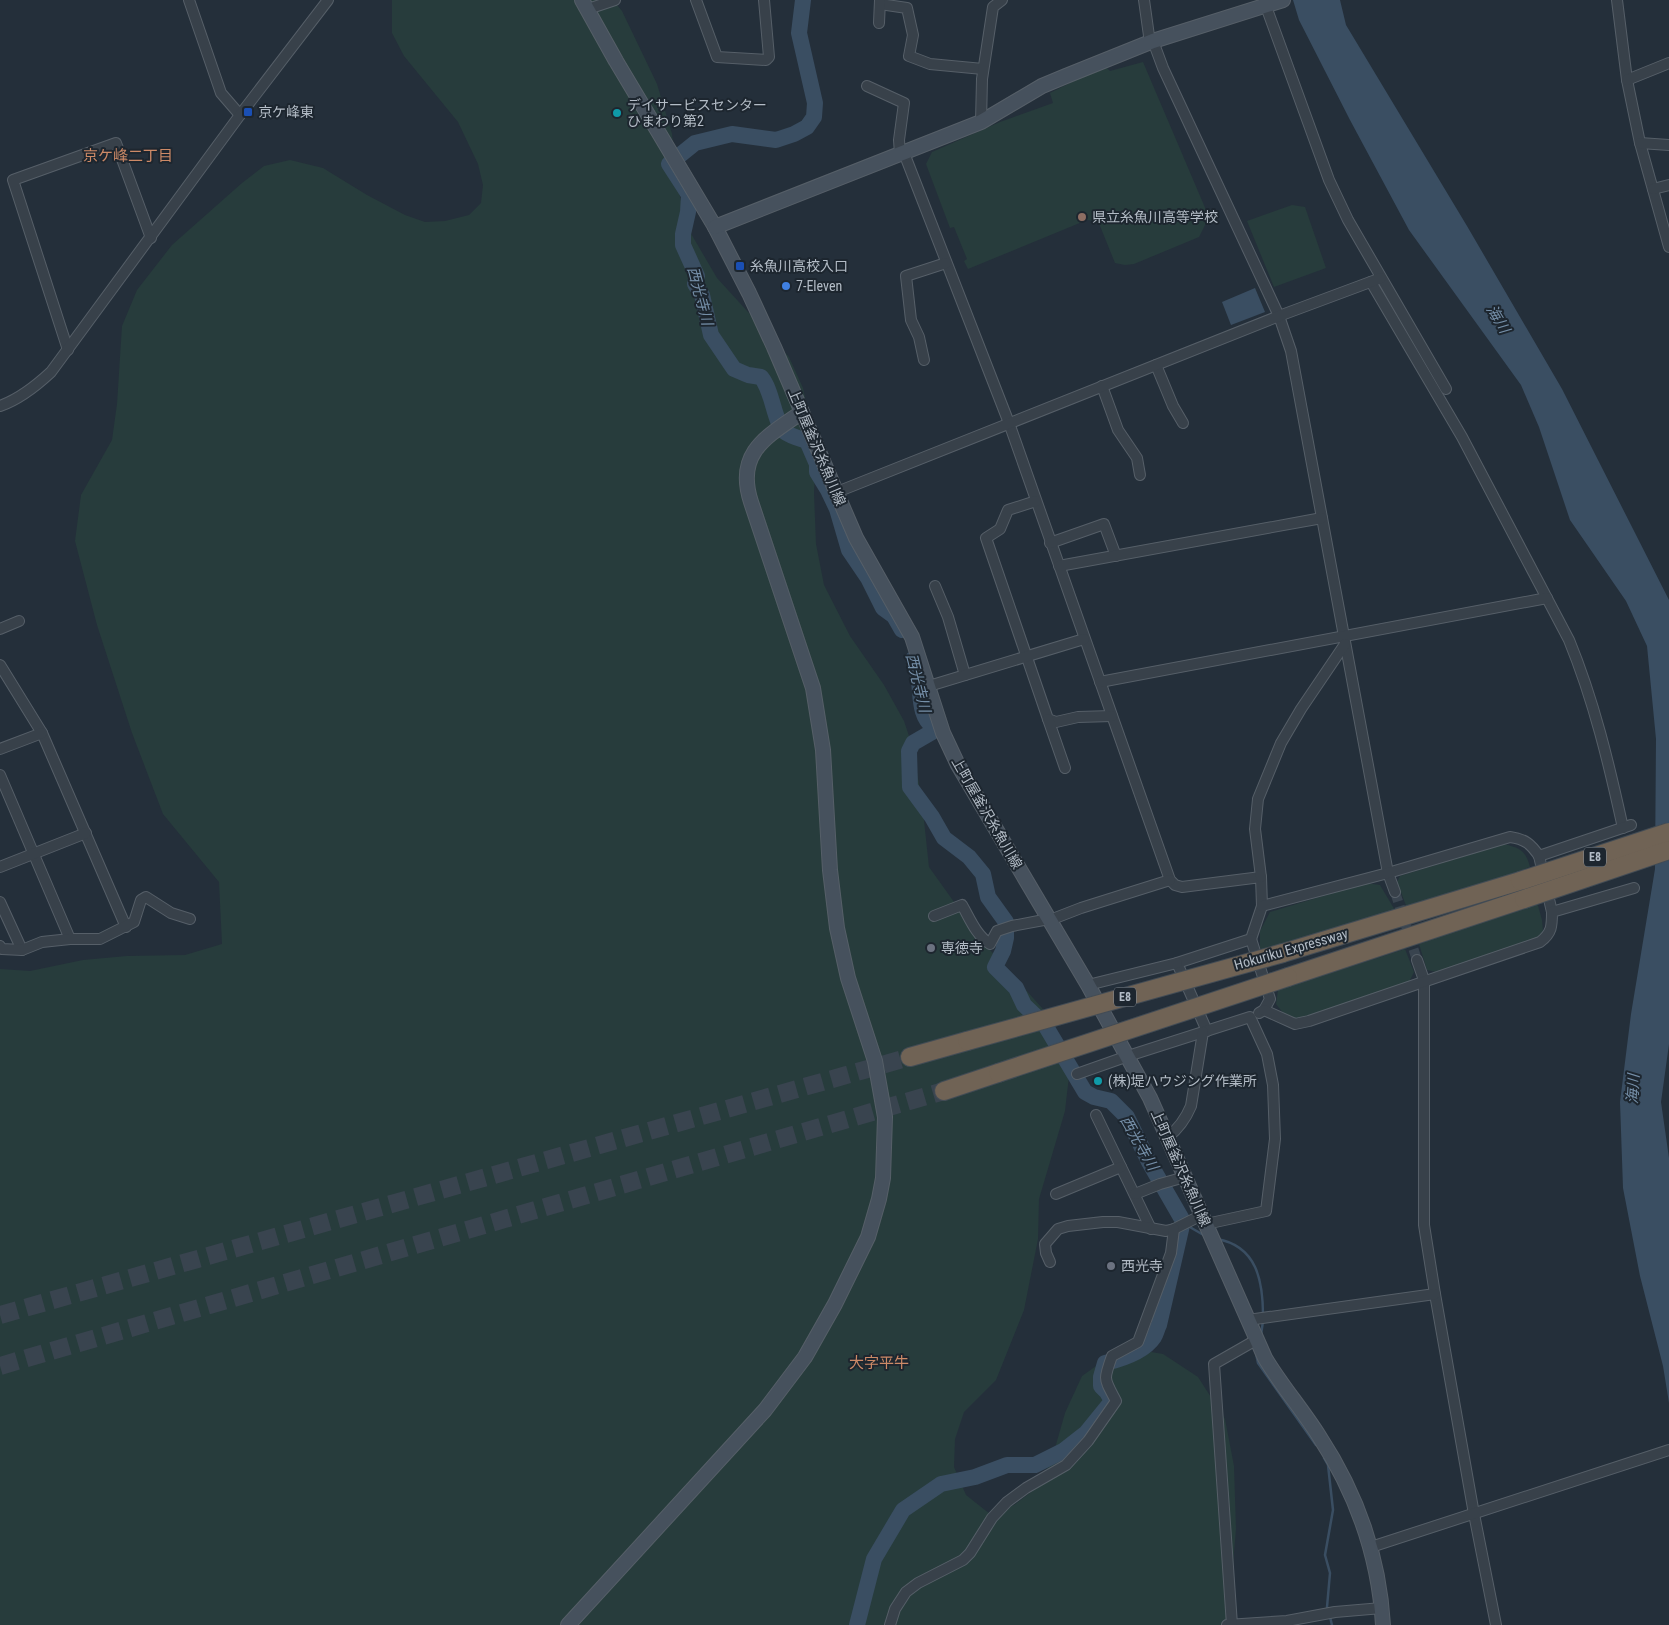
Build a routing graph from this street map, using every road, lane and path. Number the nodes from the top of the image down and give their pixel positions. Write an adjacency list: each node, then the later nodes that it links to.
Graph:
1 (189, 0): 19 (street)
2 (328, 0): 19 (street)
3 (615, 0): 12 (street)
4 (696, 0): 5 (street)
5 (764, 0)
6 (1002, 0): 16 (street)
7 (1144, 0): 14 (street)
8 (1283, 0): 11 (street)
9 (1616, 0): 17 (street)
10 (880, 2): 13 (street); 16 (street)
11 (1264, 3): 14 (street); 30 (street)
12 (585, 5): 26 (street, 上町屋釜沢糸魚川線)
13 (879, 23)
14 (1151, 42): 20 (street); 31 (street)
15 (1669, 63): 17 (street)
16 (983, 68): 20 (street)
17 (1627, 80): 21 (street)
18 (867, 86): 23 (street)
19 (240, 115): 27 (street)
20 (981, 122): 23 (street)
21 (1640, 143): 22 (street); 25 (street)
22 (1669, 145)
23 (902, 153): 26 (street); 29 (street)
24 (1669, 185): 25 (street)
25 (1653, 189): 28 (street)
26 (714, 227): 38 (street, 上町屋釜沢糸魚川線)
27 (151, 238): 32 (street); 32 (street)
28 (1669, 247)
29 (946, 263): 33 (street); 39 (street)
30 (1376, 280): 31 (street); 36 (street); 49 (street)
31 (1280, 316): 34 (street); 44 (street)
32 (68, 350): 37 (street)
33 (924, 360)
34 (1156, 365): 35 (street); 40 (street)
35 (1102, 386): 39 (street); 41 (street)
36 (1446, 389)
37 (0, 406)
38 (802, 412): 42 (street, 上町屋釜沢糸魚川線); 115 (street)
39 (1009, 423): 42 (street); 43 (street)
40 (1183, 423)
41 (1140, 475)
42 (837, 492): 58 (street, 上町屋釜沢糸魚川線)
43 (1036, 501): 45 (street); 54 (street)
44 (1322, 518): 46 (street); 53 (street)
45 (1050, 543): 46 (street); 47 (street)
46 (1116, 556): 47 (street)
47 (1059, 566): 52 (street)
48 (935, 586): 56 (street)
49 (1547, 598): 53 (street); 69 (street)
50 (19, 621): 51 (street)
51 (0, 629)
52 (1084, 639): 54 (street); 57 (street)
53 (1344, 640): 57 (street); 71 (street); 72 (street)
54 (1026, 656): 56 (street); 60 (street)
55 (0, 664): 61 (street)
56 (965, 675): 58 (street)
57 (1100, 682): 59 (street)
58 (928, 686): 81 (street, 上町屋釜沢糸魚川線)
59 (1112, 716): 60 (street); 73 (street)
60 (1048, 719): 63 (street)
61 (42, 733): 62 (street); 66 (street)
62 (0, 749)
63 (1065, 768)
64 (0, 775): 68 (street)
65 (1669, 832): 95 (highway, Hokuriku Expressway / E8, bridge)
66 (86, 833): 68 (street); 82 (street)
67 (1669, 850): 97 (highway, Hokuriku Expressway / E8, bridge)
68 (34, 854): 70 (street); 83 (street)
69 (1539, 856): 71 (street); 78 (street)
70 (0, 867)
71 (1388, 873): 75 (street); 77 (street)
72 (1261, 877): 73 (street); 77 (street)
73 (1170, 880): 81 (street)
74 (1634, 888): 78 (street)
75 (1395, 892)
76 (0, 902): 86 (street)
77 (1262, 906): 84 (street)
78 (1552, 912): 89 (street)
79 (934, 916): 81 (street)
80 (190, 919): 82 (street)
81 (1050, 920): 90 (street, 上町屋釜沢糸魚川線)
82 (126, 927): 83 (street)
83 (70, 939): 86 (street)
84 (1251, 939): 88 (street); 91 (street)
85 (0, 946): 86 (street)
86 (22, 950)
87 (1417, 960): 89 (street)
88 (1177, 963): 90 (street); 93 (street)
89 (1424, 980): 91 (street); 108 (street)
90 (1088, 985): 94 (street, 上町屋釜沢糸魚川線)
91 (1264, 1010): 92 (street)
92 (1250, 1018): 93 (street); 104 (street)
93 (1205, 1032): 94 (street); 99 (street)
94 (1128, 1056): 96 (street); 99 (street, 上町屋釜沢糸魚川線)
95 (910, 1057)
96 (1077, 1074)
97 (944, 1091)
98 (1096, 1115): 100 (street)
99 (1168, 1137): 101 (street, 上町屋釜沢糸魚川線)
100 (1121, 1166): 102 (street); 103 (street)
101 (1185, 1177): 103 (street); 104 (street, 上町屋釜沢糸魚川線)
102 (1056, 1194)
103 (1135, 1194): 105 (street)
104 (1204, 1220): 106 (street); 109 (street, 上町屋釜沢糸魚川線)
105 (1152, 1229): 106 (street); 107 (street)
106 (1174, 1229): 116 (street)
107 (1050, 1262)
108 (1435, 1294): 109 (street); 112 (street)
109 (1248, 1320): 110 (street, 上町屋釜沢糸魚川線)
110 (1256, 1340): 113 (street, 上町屋釜沢糸魚川線); 118 (street)
111 (1667, 1451): 112 (street)
112 (1474, 1514): 113 (street); 120 (street)
113 (1371, 1547): 114 (street, 上町屋釜沢糸魚川線)
114 (1382, 1608): 118 (street); 119 (street, 上町屋釜沢糸魚川線)
115 (568, 1625)
116 (890, 1625)
117 (1226, 1625): 118 (street)
118 (1232, 1625)
119 (1383, 1625)
120 (1496, 1625)

